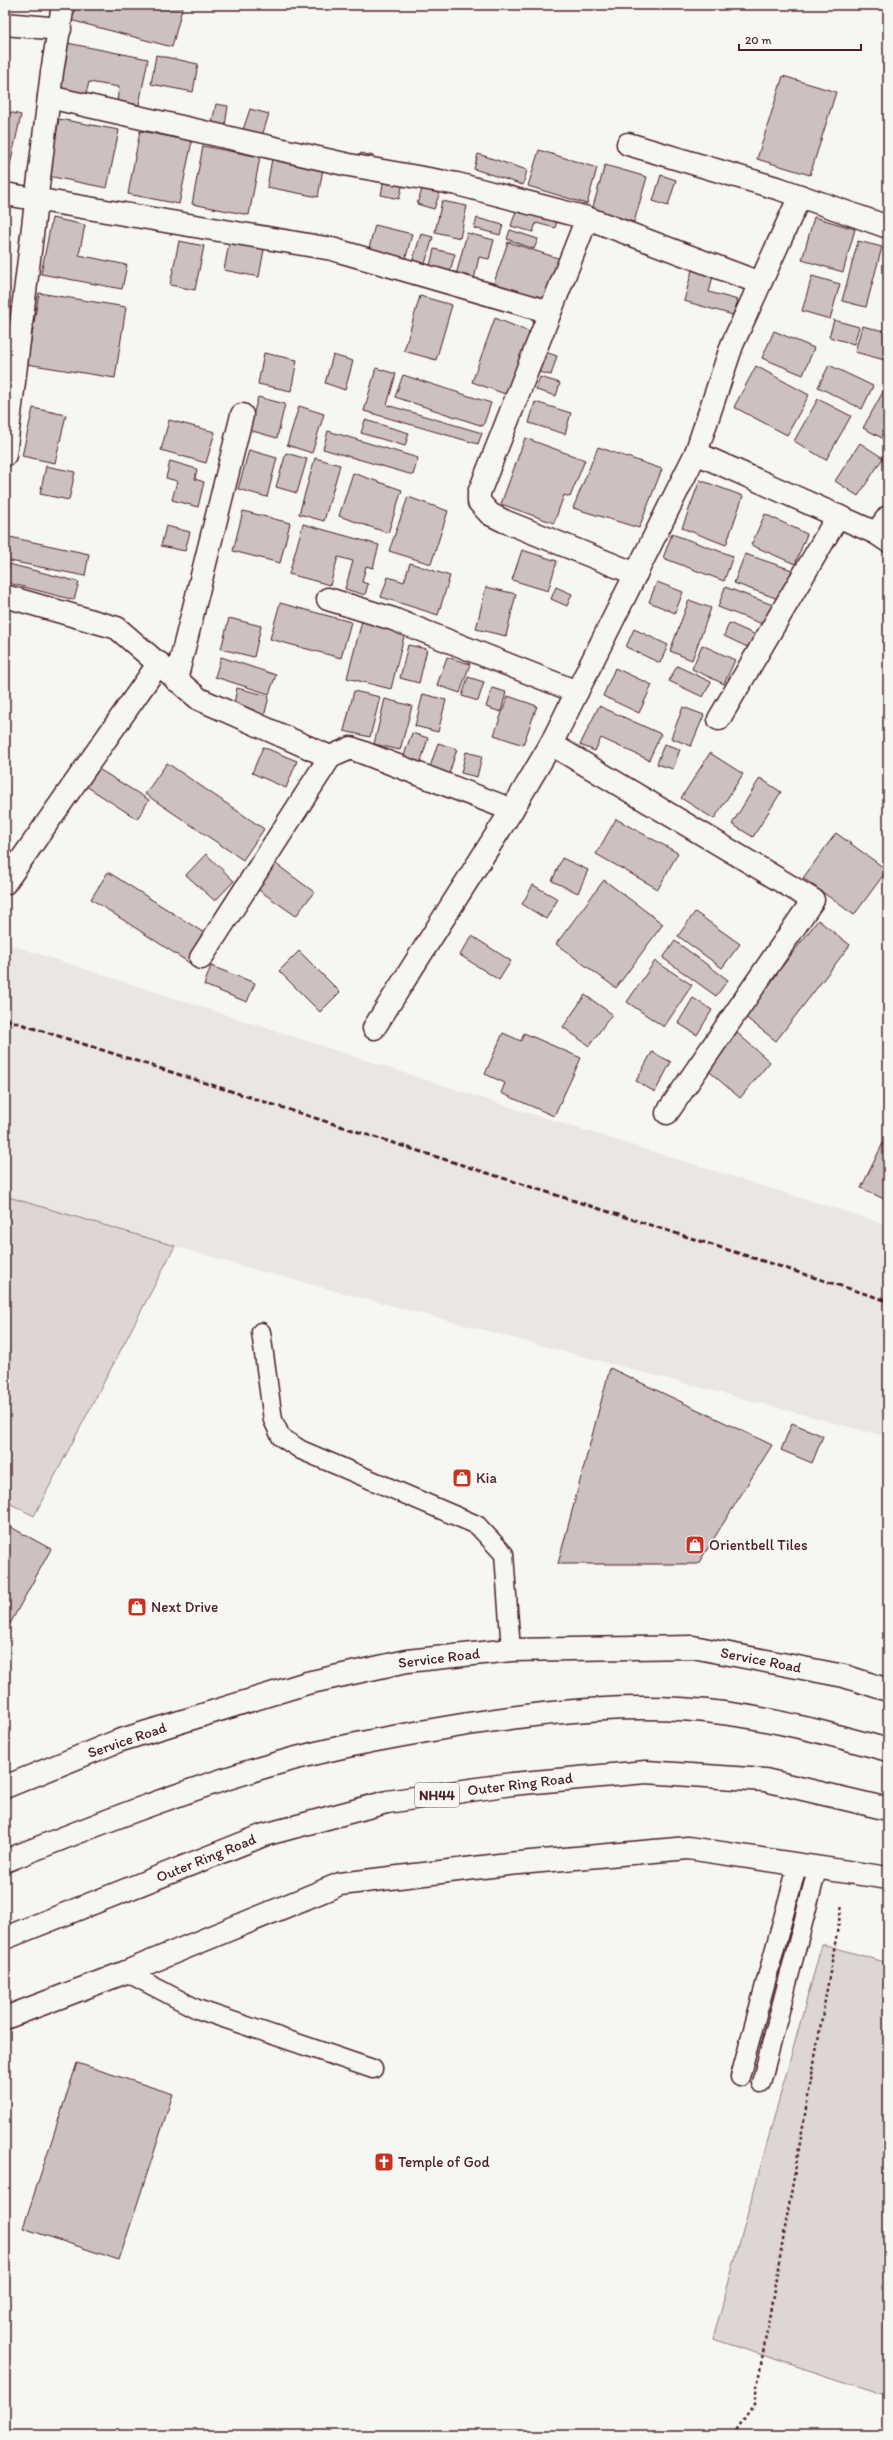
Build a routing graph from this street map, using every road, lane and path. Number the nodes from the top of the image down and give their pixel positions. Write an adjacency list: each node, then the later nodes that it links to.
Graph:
1 (64, 5): 3 (main road)
2 (5, 24): 3 (main road)
3 (60, 29): 4 (main road)
4 (49, 97): 8 (main road); 9 (main road)
5 (628, 144): 7 (main road)
6 (5, 194): 8 (main road)
7 (800, 196): 10 (main road); 11 (main road)
8 (36, 198): 12 (main road); 13 (main road)
9 (587, 218): 11 (main road); 12 (main road)
10 (888, 227)
11 (760, 283): 15 (main road)
12 (550, 312): 19 (main road)
13 (10, 368): 16 (main road)
14 (242, 415): 23 (main road)
15 (696, 453): 17 (main road); 19 (main road)
16 (5, 455)
17 (838, 516): 18 (main road); 25 (main road)
18 (884, 530)
19 (636, 574): 24 (main road)
20 (5, 596): 22 (main road)
21 (328, 599): 24 (main road)
22 (159, 663): 23 (main road); 29 (main road)
23 (176, 680): 27 (main road)
24 (577, 692): 26 (main road)
25 (719, 719)
26 (551, 744): 28 (main road); 32 (main road)
27 (330, 757): 28 (main road); 30 (main road)
28 (512, 810): 31 (main road)
29 (5, 883)
30 (201, 958)
31 (374, 1028)
32 (667, 1113)
33 (261, 1332): 34 (lane)
34 (511, 1650): 35 (main road, Service Road); 37 (main road, Service Road)
35 (888, 1690)
36 (888, 1750): 39 (main road)
37 (5, 1787)
38 (888, 1809): 43 (main road, Outer Ring Road / NH44)
39 (5, 1861)
40 (808, 1865): 41 (main road); 44 (main road); 47 (lane); 48 (lane)
41 (848, 1870): 42 (main road); 49 (path)
42 (888, 1878)
43 (5, 1938)
44 (126, 1972): 45 (main road); 46 (lane)
45 (5, 2018)
46 (372, 2069)
47 (740, 2077)
48 (761, 2083)
49 (733, 2435)

